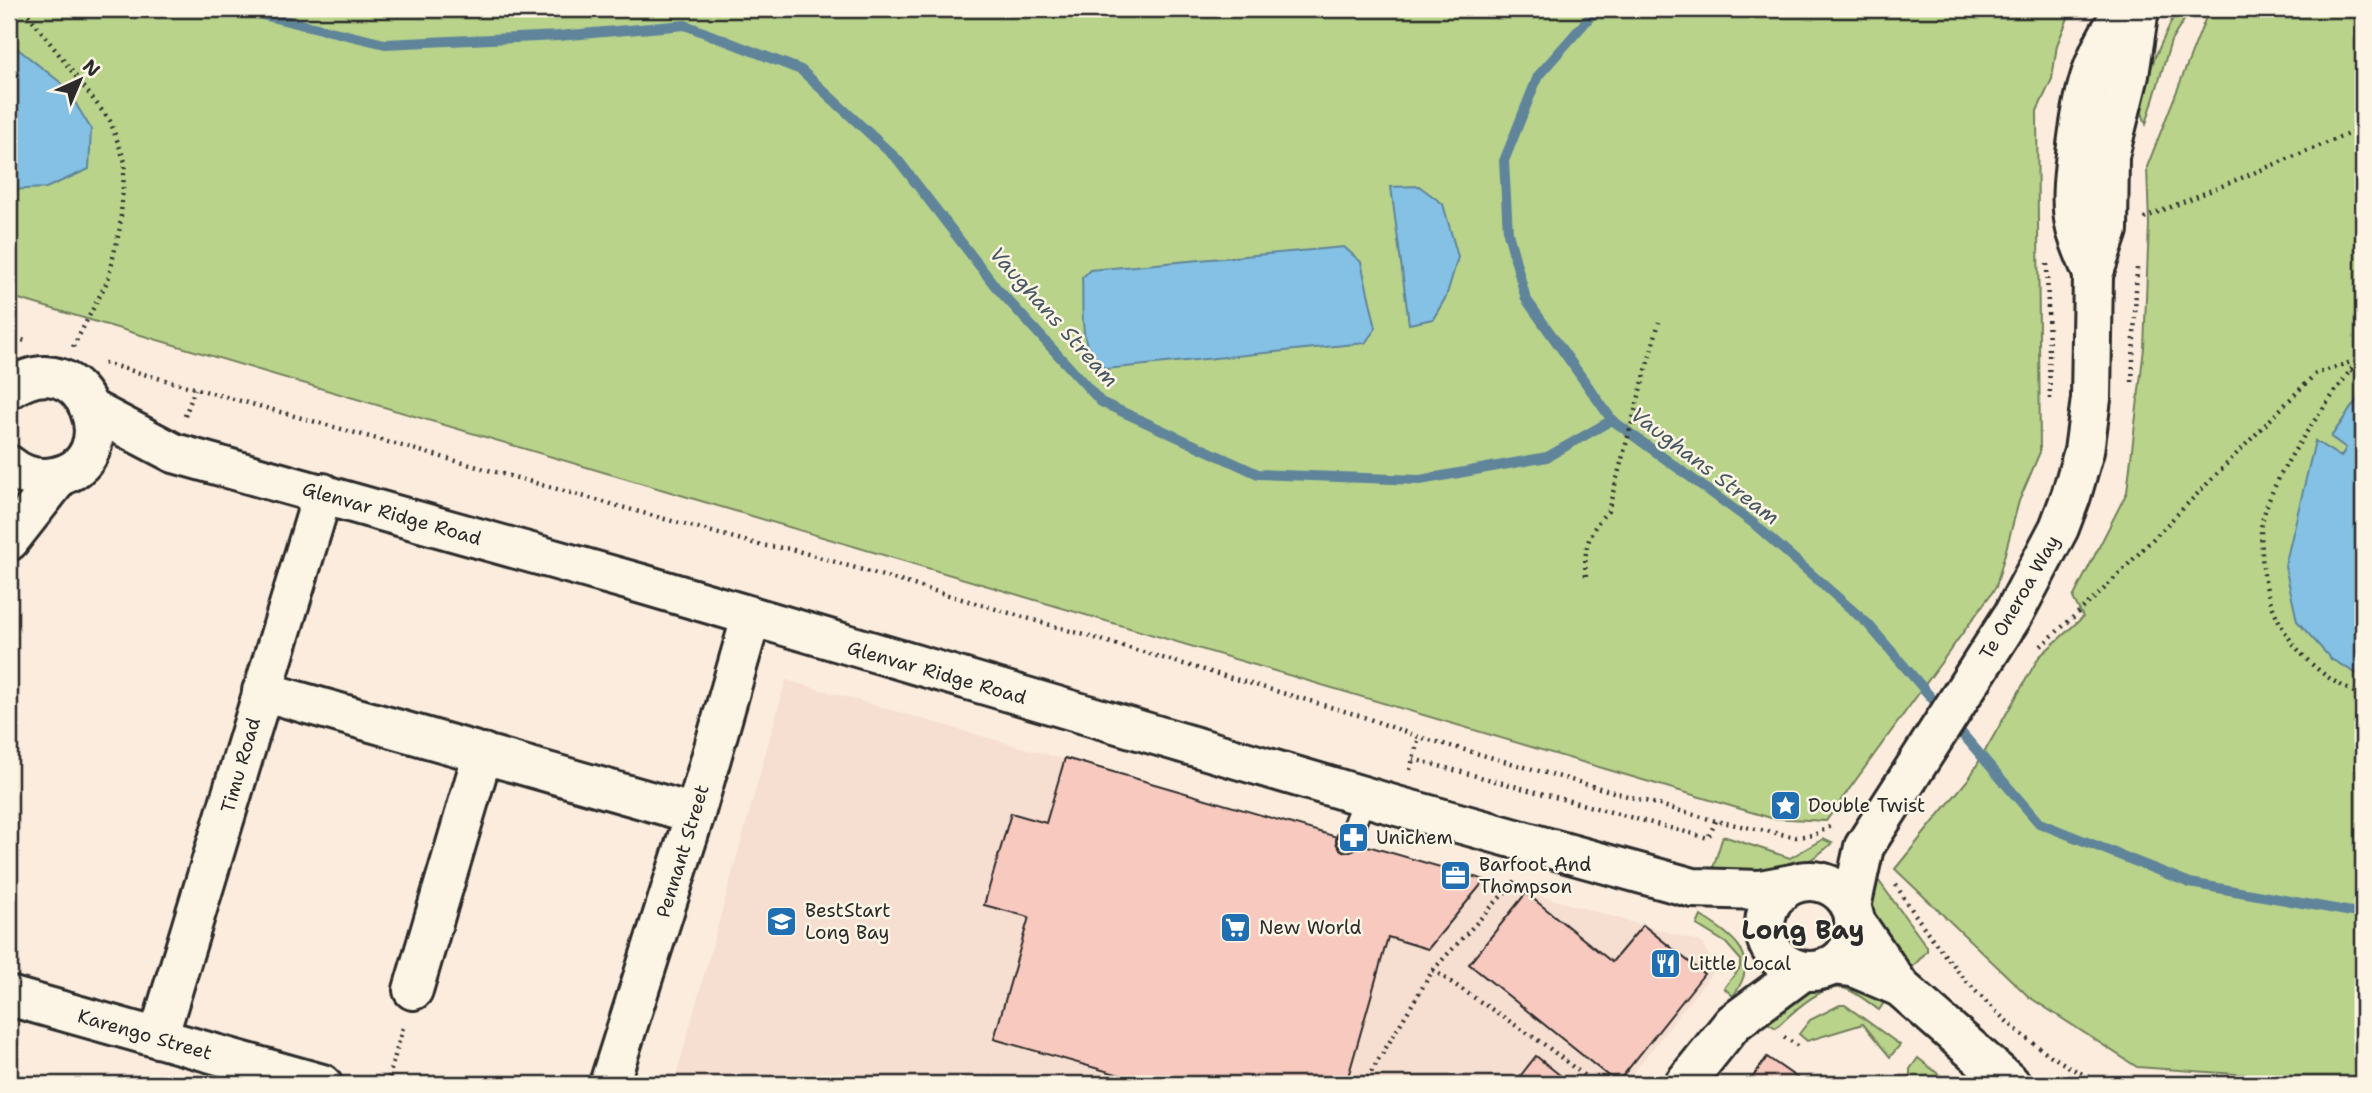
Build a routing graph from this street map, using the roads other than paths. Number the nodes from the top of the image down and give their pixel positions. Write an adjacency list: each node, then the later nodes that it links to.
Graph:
1 (2126, 9): 3 (street, Te Oneroa Way)
2 (2139, 9): 3 (street, Te Oneroa Way)
3 (2093, 275): 17 (street, Te Oneroa Way)
4 (9, 389): 5 (street, Glenvar Ridge Road)
5 (92, 410): 6 (street, Glenvar Ridge Road); 8 (street)
6 (174, 453): 8 (street, Glenvar Ridge Road); 9 (street, Glenvar Ridge Road)
7 (9, 465): 8 (street, Glenvar Ridge Road)
8 (73, 467): 10 (street)
9 (323, 493): 11 (street, Glenvar Ridge Road); 12 (street, Timu Road)
10 (9, 541)
11 (751, 618): 14 (street, Glenvar Ridge Road); 15 (street, Pennant Street)
12 (261, 691): 13 (street); 27 (street, Timu Road)
13 (483, 753): 15 (street); 24 (street)
14 (1365, 796): 16 (lane); 19 (street, Glenvar Ridge Road)
15 (695, 814): 29 (street, Pennant Street)
16 (1348, 841)
17 (1864, 847): 18 (street, Te Oneroa Way); 20 (street, Te Oneroa Way)
18 (1805, 883): 19 (street, Glenvar Ridge Road); 20 (street); 21 (street, Te Oneroa Way)
19 (1700, 889): 21 (street, Glenvar Ridge Road)
20 (1853, 914): 22 (street, Te Oneroa Way); 23 (street)
21 (1766, 937): 22 (street); 26 (street, Te Oneroa Way)
22 (1818, 968): 23 (street); 26 (street, Te Oneroa Way)
23 (1900, 987): 31 (street)
24 (413, 990)
25 (9, 996): 27 (street, Karengo Street)
26 (1733, 1023): 30 (street, Te Oneroa Way)
27 (158, 1038): 28 (street, Karengo Street)
28 (322, 1084)
29 (609, 1084)
30 (1684, 1084)
31 (2011, 1084)

